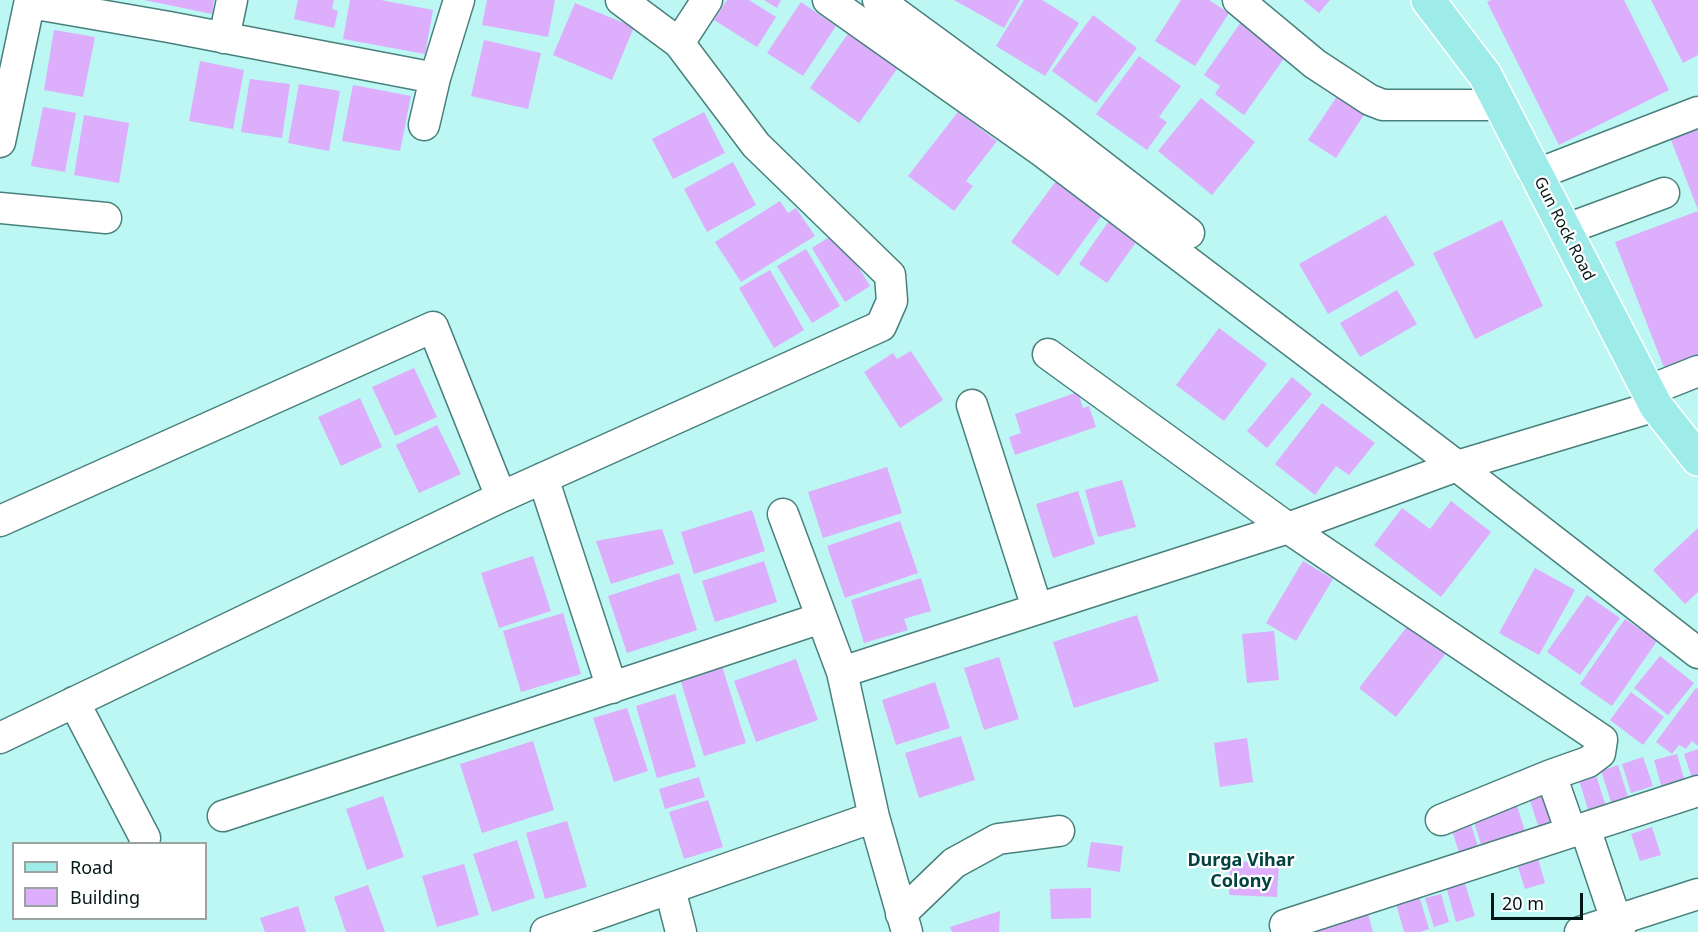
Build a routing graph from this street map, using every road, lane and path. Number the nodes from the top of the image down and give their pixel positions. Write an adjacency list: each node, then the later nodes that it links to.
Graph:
1 (232, 0): 10 (street)
2 (459, 0): 12 (street)
3 (621, 0): 11 (street)
4 (707, 0): 11 (street)
5 (828, 0): 28 (street)
6 (878, 0): 22 (street)
7 (1238, 0): 13 (street)
8 (1428, 0): 13 (main road, Gun Rock Road)
9 (30, 2): 10 (street); 16 (street)
10 (224, 38): 12 (street)
11 (679, 43): 29 (street)
12 (435, 78): 15 (street)
13 (1501, 105): 17 (main road, Gun Rock Road)
14 (1698, 112): 17 (street)
15 (424, 125)
16 (0, 142)
17 (1535, 175): 21 (main road, Gun Rock Road)
18 (1664, 193): 21 (street)
19 (0, 208): 20 (street)
20 (106, 218)
21 (1564, 230): 25 (main road, Gun Rock Road)
22 (1189, 233)
23 (1048, 354): 33 (street)
24 (1698, 371): 25 (street)
25 (1652, 399): 27 (main road, Gun Rock Road); 28 (street)
26 (972, 405): 34 (street)
27 (1698, 459)
28 (1457, 466): 33 (street); 36 (street)
29 (543, 478): 30 (street); 38 (street)
30 (501, 497): 32 (street); 39 (street)
31 (783, 514): 35 (street)
32 (0, 521)
33 (1288, 528): 34 (street); 41 (street)
34 (1037, 608): 37 (street)
35 (821, 618): 37 (street); 38 (street)
36 (1698, 653)
37 (842, 672): 44 (street)
38 (612, 688): 43 (street)
39 (74, 702): 40 (street); 48 (street)
40 (0, 738)
41 (1551, 775): 45 (street); 46 (street)
42 (1698, 791): 46 (street)
43 (223, 816)
44 (874, 817): 49 (street); 51 (street)
45 (1441, 820)
46 (1578, 830): 52 (street); 55 (street)
47 (1059, 831): 51 (street)
48 (145, 838)
49 (670, 889): 53 (street); 54 (street)
50 (1698, 894): 52 (street)
51 (904, 923)
52 (1618, 926): 56 (street)
53 (546, 932)
54 (681, 932)
55 (1287, 932)
56 (1580, 932)

